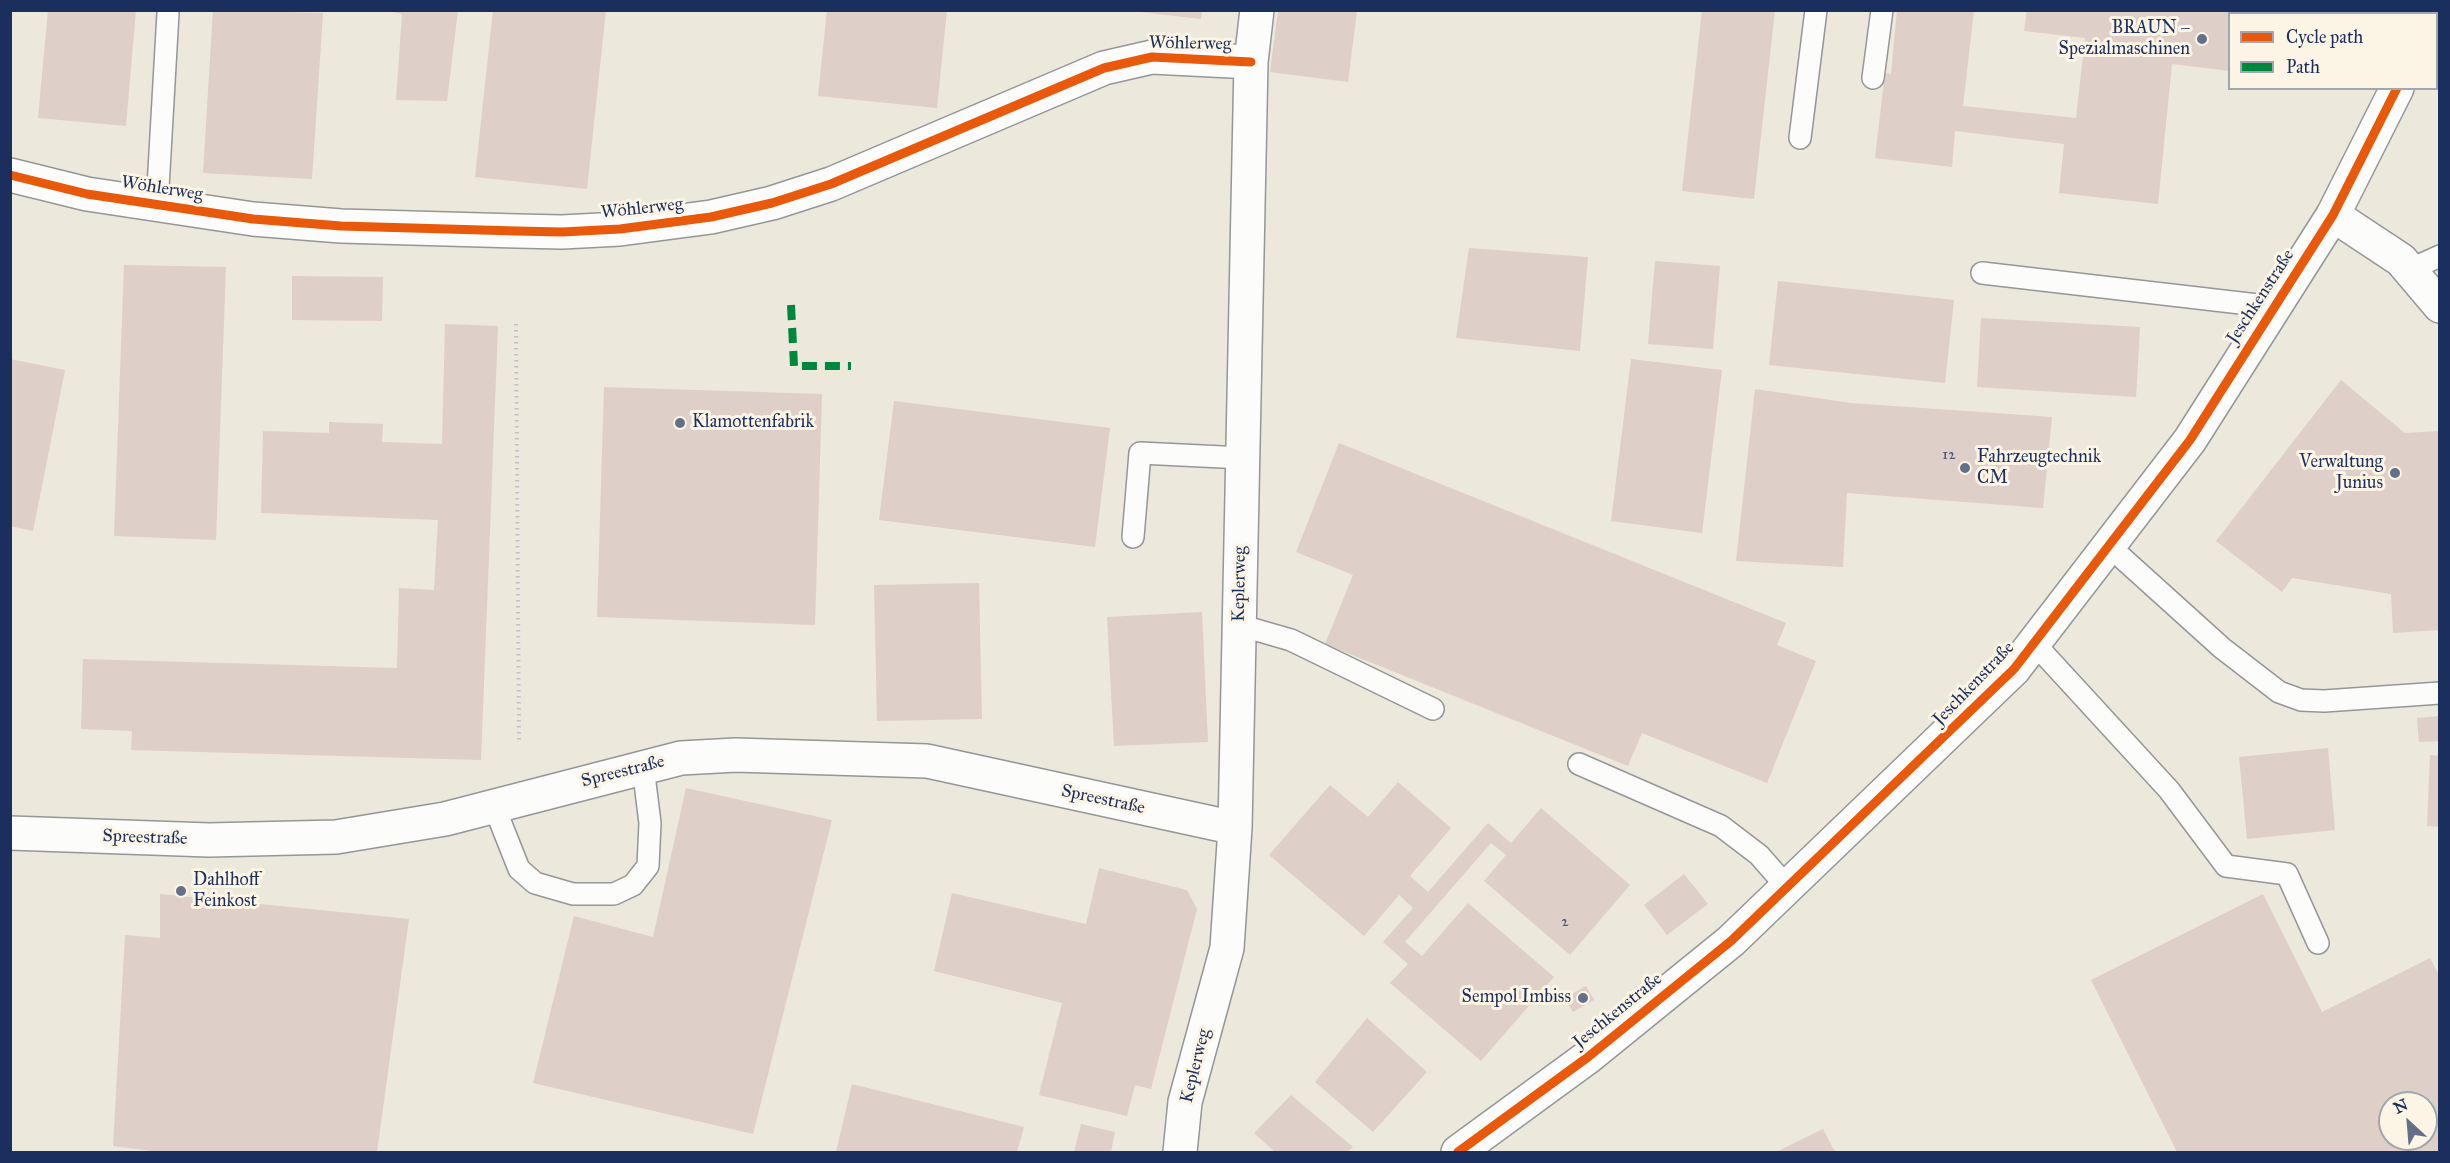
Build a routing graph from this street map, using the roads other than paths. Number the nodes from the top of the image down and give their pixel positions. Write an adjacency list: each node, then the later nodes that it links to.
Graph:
1 (1257, 10): 5 (street, Keplerweg)
2 (1816, 10): 8 (lane)
3 (1882, 10): 6 (lane)
4 (168, 13): 10 (lane)
5 (1251, 62): 10 (street, Wöhlerweg); 17 (street, Keplerweg)
6 (1873, 78)
7 (2396, 90): 11 (street, Jeschkenstraße)
8 (1800, 138)
9 (10, 175): 10 (street, Wöhlerweg)
10 (157, 205)
11 (2333, 215): 13 (street); 16 (street, Jeschkenstraße)
12 (2439, 256): 13 (lane)
13 (2409, 270): 15 (street)
14 (1982, 273): 16 (lane)
15 (2439, 306)
16 (2275, 307): 19 (street, Jeschkenstraße)
17 (1243, 458): 18 (lane); 20 (street, Keplerweg)
18 (1133, 537)
19 (2109, 546): 21 (street, Jeschkenstraße); 22 (lane)
20 (1239, 625): 23 (lane); 27 (street, Keplerweg)
21 (2034, 643): 29 (street, Jeschkenstraße); 30 (lane)
22 (2439, 693)
23 (1433, 709)
24 (1580, 764): 29 (lane)
25 (643, 767): 26 (street, Spreestraße); 26 (lane); 27 (street, Spreestraße)
26 (494, 806): 28 (street, Spreestraße)
27 (1235, 828): 31 (street, Keplerweg)
28 (10, 833)
29 (1788, 888): 32 (street, Jeschkenstraße)
30 (2318, 943)
31 (1179, 1152)
32 (1458, 1152)

